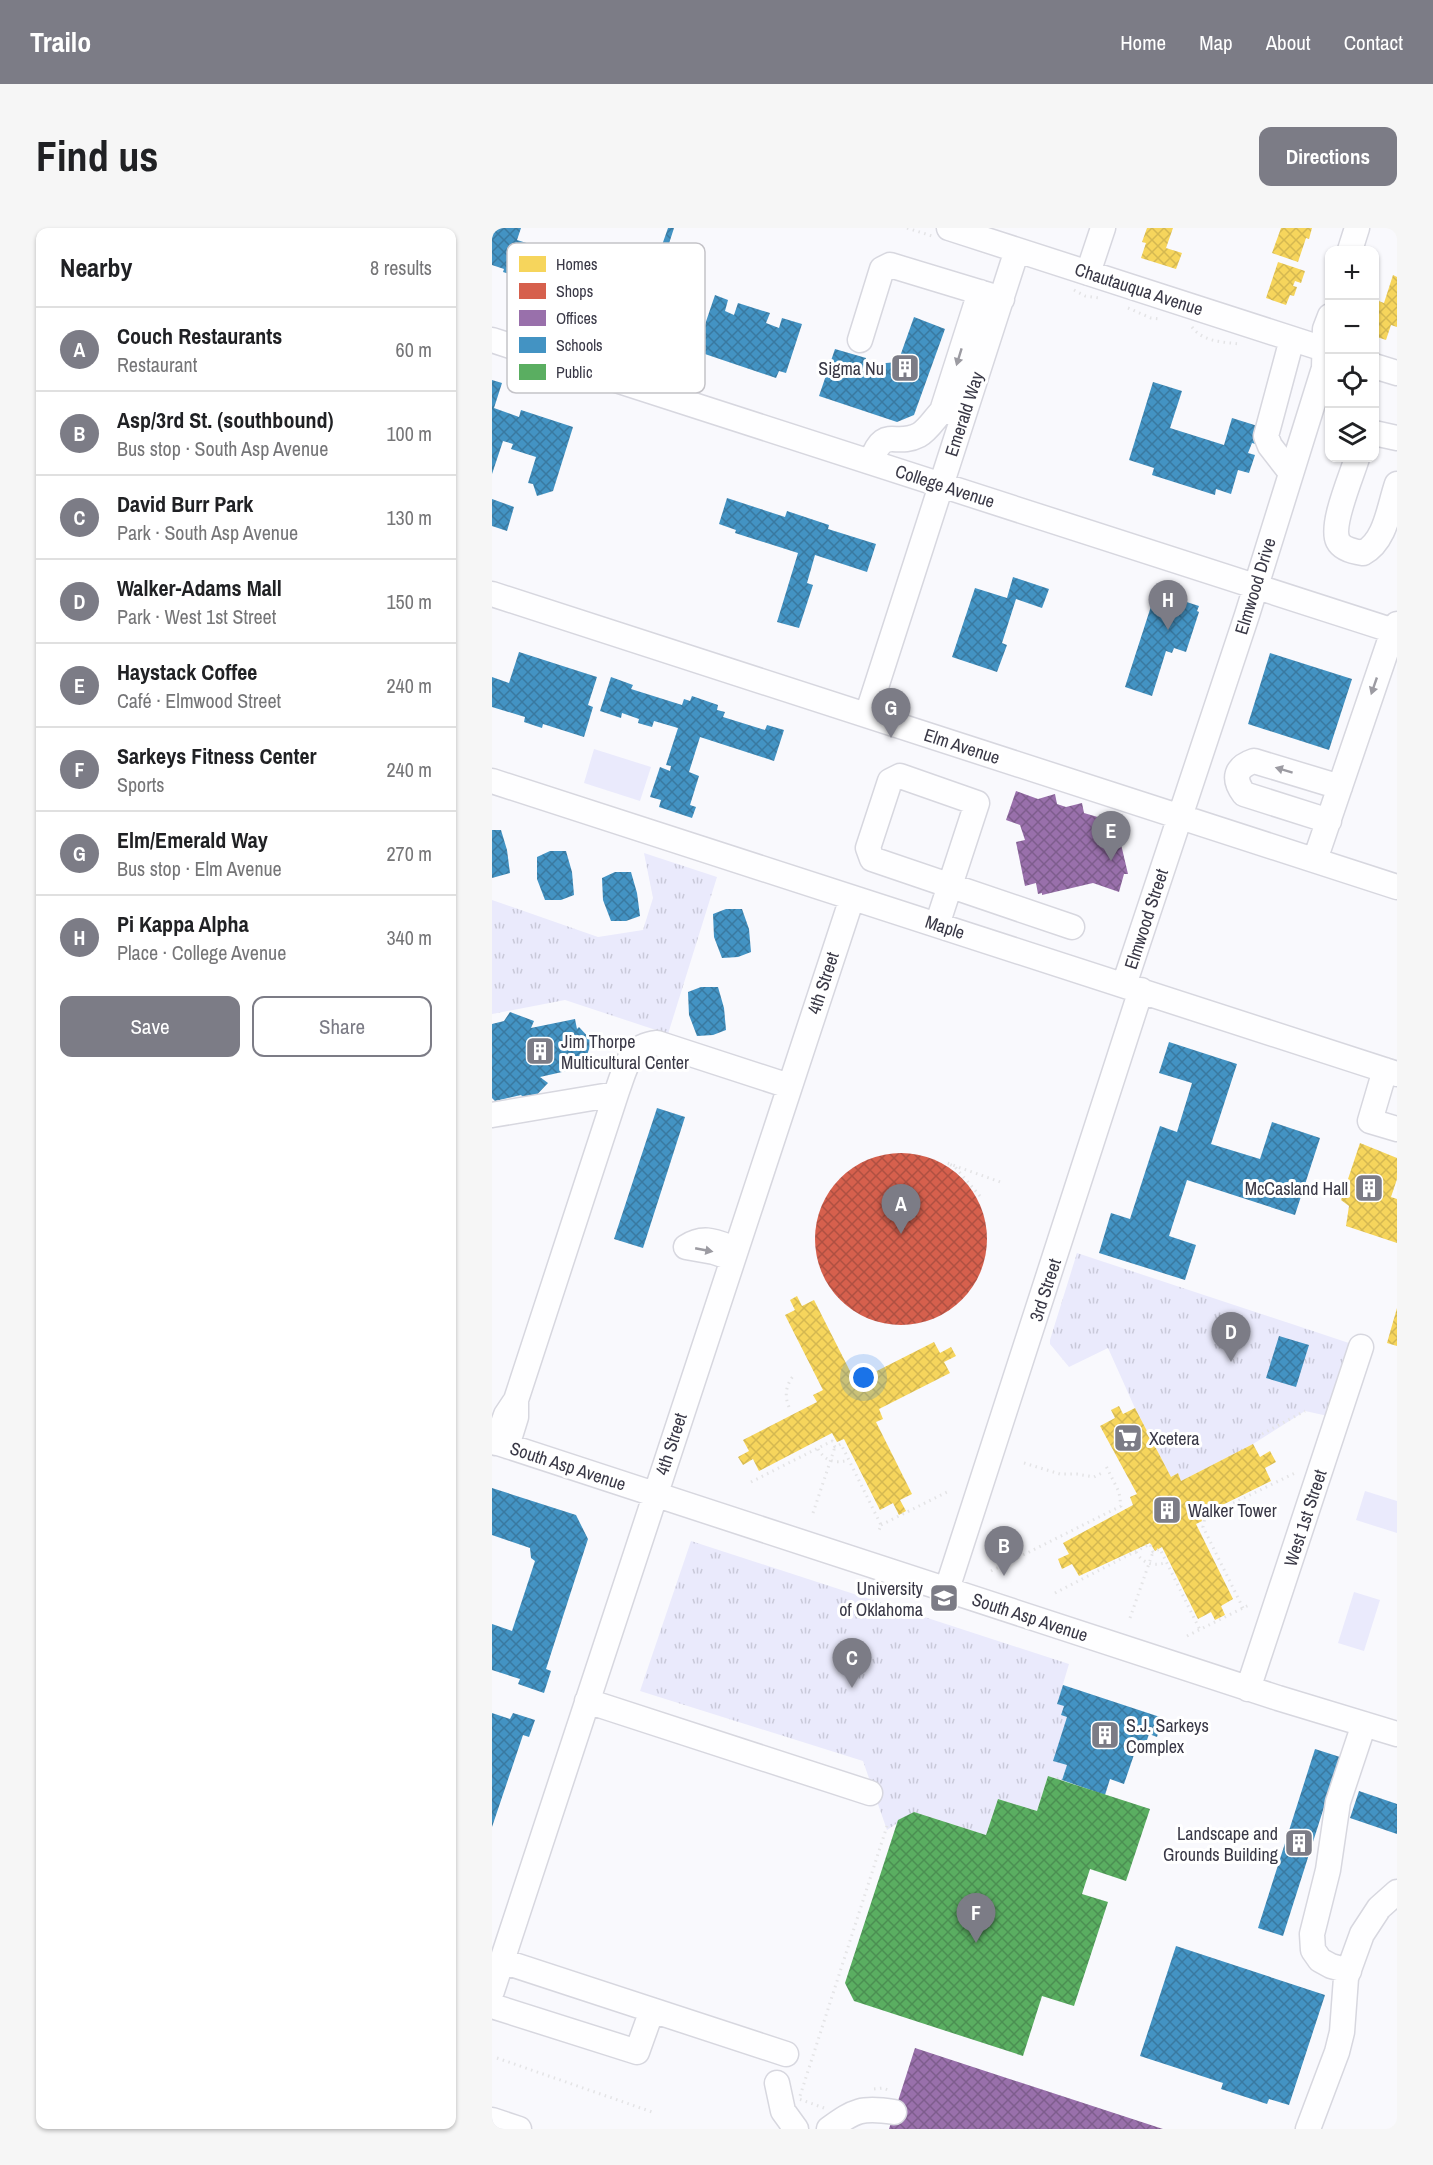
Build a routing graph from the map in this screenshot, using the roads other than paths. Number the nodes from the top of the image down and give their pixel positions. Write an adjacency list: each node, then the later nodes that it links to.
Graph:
1 (949, 228): 5 (street, Chautauqua Avenue)
2 (1103, 228): 6 (street)
3 (1357, 228): 4 (street)
4 (1351, 246)
5 (1017, 250): 6 (street, Chautauqua Avenue); 7 (street, Emerald Way)
6 (1088, 273): 8 (street, Chautauqua Avenue)
7 (991, 295): 10 (street); 17 (street, Emerald Way); 17 (street, one-way to 17)
8 (1292, 339): 12 (street, Chautauqua Avenue); 22 (street)
9 (492, 340): 11 (street, College Avenue)
10 (860, 340)
11 (507, 345)
12 (1325, 349)
13 (1326, 354): 22 (street, Elmwood Drive)
14 (1379, 368): 15 (street)
15 (1397, 373)
16 (657, 393): 20 (street, College Avenue)
17 (951, 407): 20 (street); 24 (street, Emerald Way)
18 (1379, 433): 19 (street)
19 (1397, 438)
20 (871, 462): 24 (street, College Avenue)
21 (1356, 462): 23 (street)
22 (1291, 473): 25 (street, Elmwood Drive)
23 (1397, 484)
24 (942, 485): 25 (street, College Avenue); 28 (street, Emerald Way)
25 (1255, 587): 27 (street, College Avenue); 31 (street, Elmwood Drive)
26 (492, 594): 28 (street, Elm Avenue)
27 (1396, 629): 30 (street, one-way to 30)
28 (867, 715): 31 (street, Elm Avenue)
29 (492, 781): 37 (street, Maple)
30 (1340, 787): 32 (street); 32 (street, one-way to 32)
31 (1180, 817): 33 (street, Elmwood Drive); 34 (street, Elm Avenue)
32 (1329, 821): 34 (street)
33 (1168, 854): 40 (street, Elmwood Street)
34 (1315, 860): 36 (street, Elm Avenue)
35 (950, 885): 35 (street); 38 (street); 39 (street)
36 (1397, 887)
37 (852, 898): 38 (street, Maple); 42 (street, 4th Street)
38 (937, 925): 40 (street, Maple)
39 (1072, 927)
40 (1133, 988): 41 (street, Maple); 49 (street, 3rd Street)
41 (1391, 1072): 45 (street)
42 (789, 1086): 43 (street); 48 (street, 4th Street)
43 (616, 1094): 44 (street); 47 (street)
44 (492, 1114)
45 (1397, 1130)
46 (1361, 1347): 50 (street, West 1st Street)
47 (498, 1444): 48 (street, South Asp Avenue)
48 (655, 1495): 49 (street, South Asp Avenue); 51 (street, 4th Street)
49 (947, 1589): 50 (street, South Asp Avenue)
50 (1248, 1689): 52 (street, South Asp Avenue)
51 (587, 1701): 54 (street); 56 (street, 4th Street)
52 (1364, 1724): 53 (street, South Asp Avenue); 57 (street)
53 (1397, 1734)
54 (870, 1793)
55 (1397, 1892): 57 (street)
56 (502, 1961): 58 (street, 4th Street); 60 (street)
57 (1349, 1971): 68 (street)
58 (492, 1991)
59 (492, 2006): 60 (street)
60 (652, 2010): 61 (street)
61 (786, 2054)
62 (777, 2083): 67 (street)
63 (893, 2101): 65 (street)
64 (492, 2120): 66 (street)
65 (830, 2120)
66 (519, 2129)
67 (796, 2129)
68 (1308, 2129)

